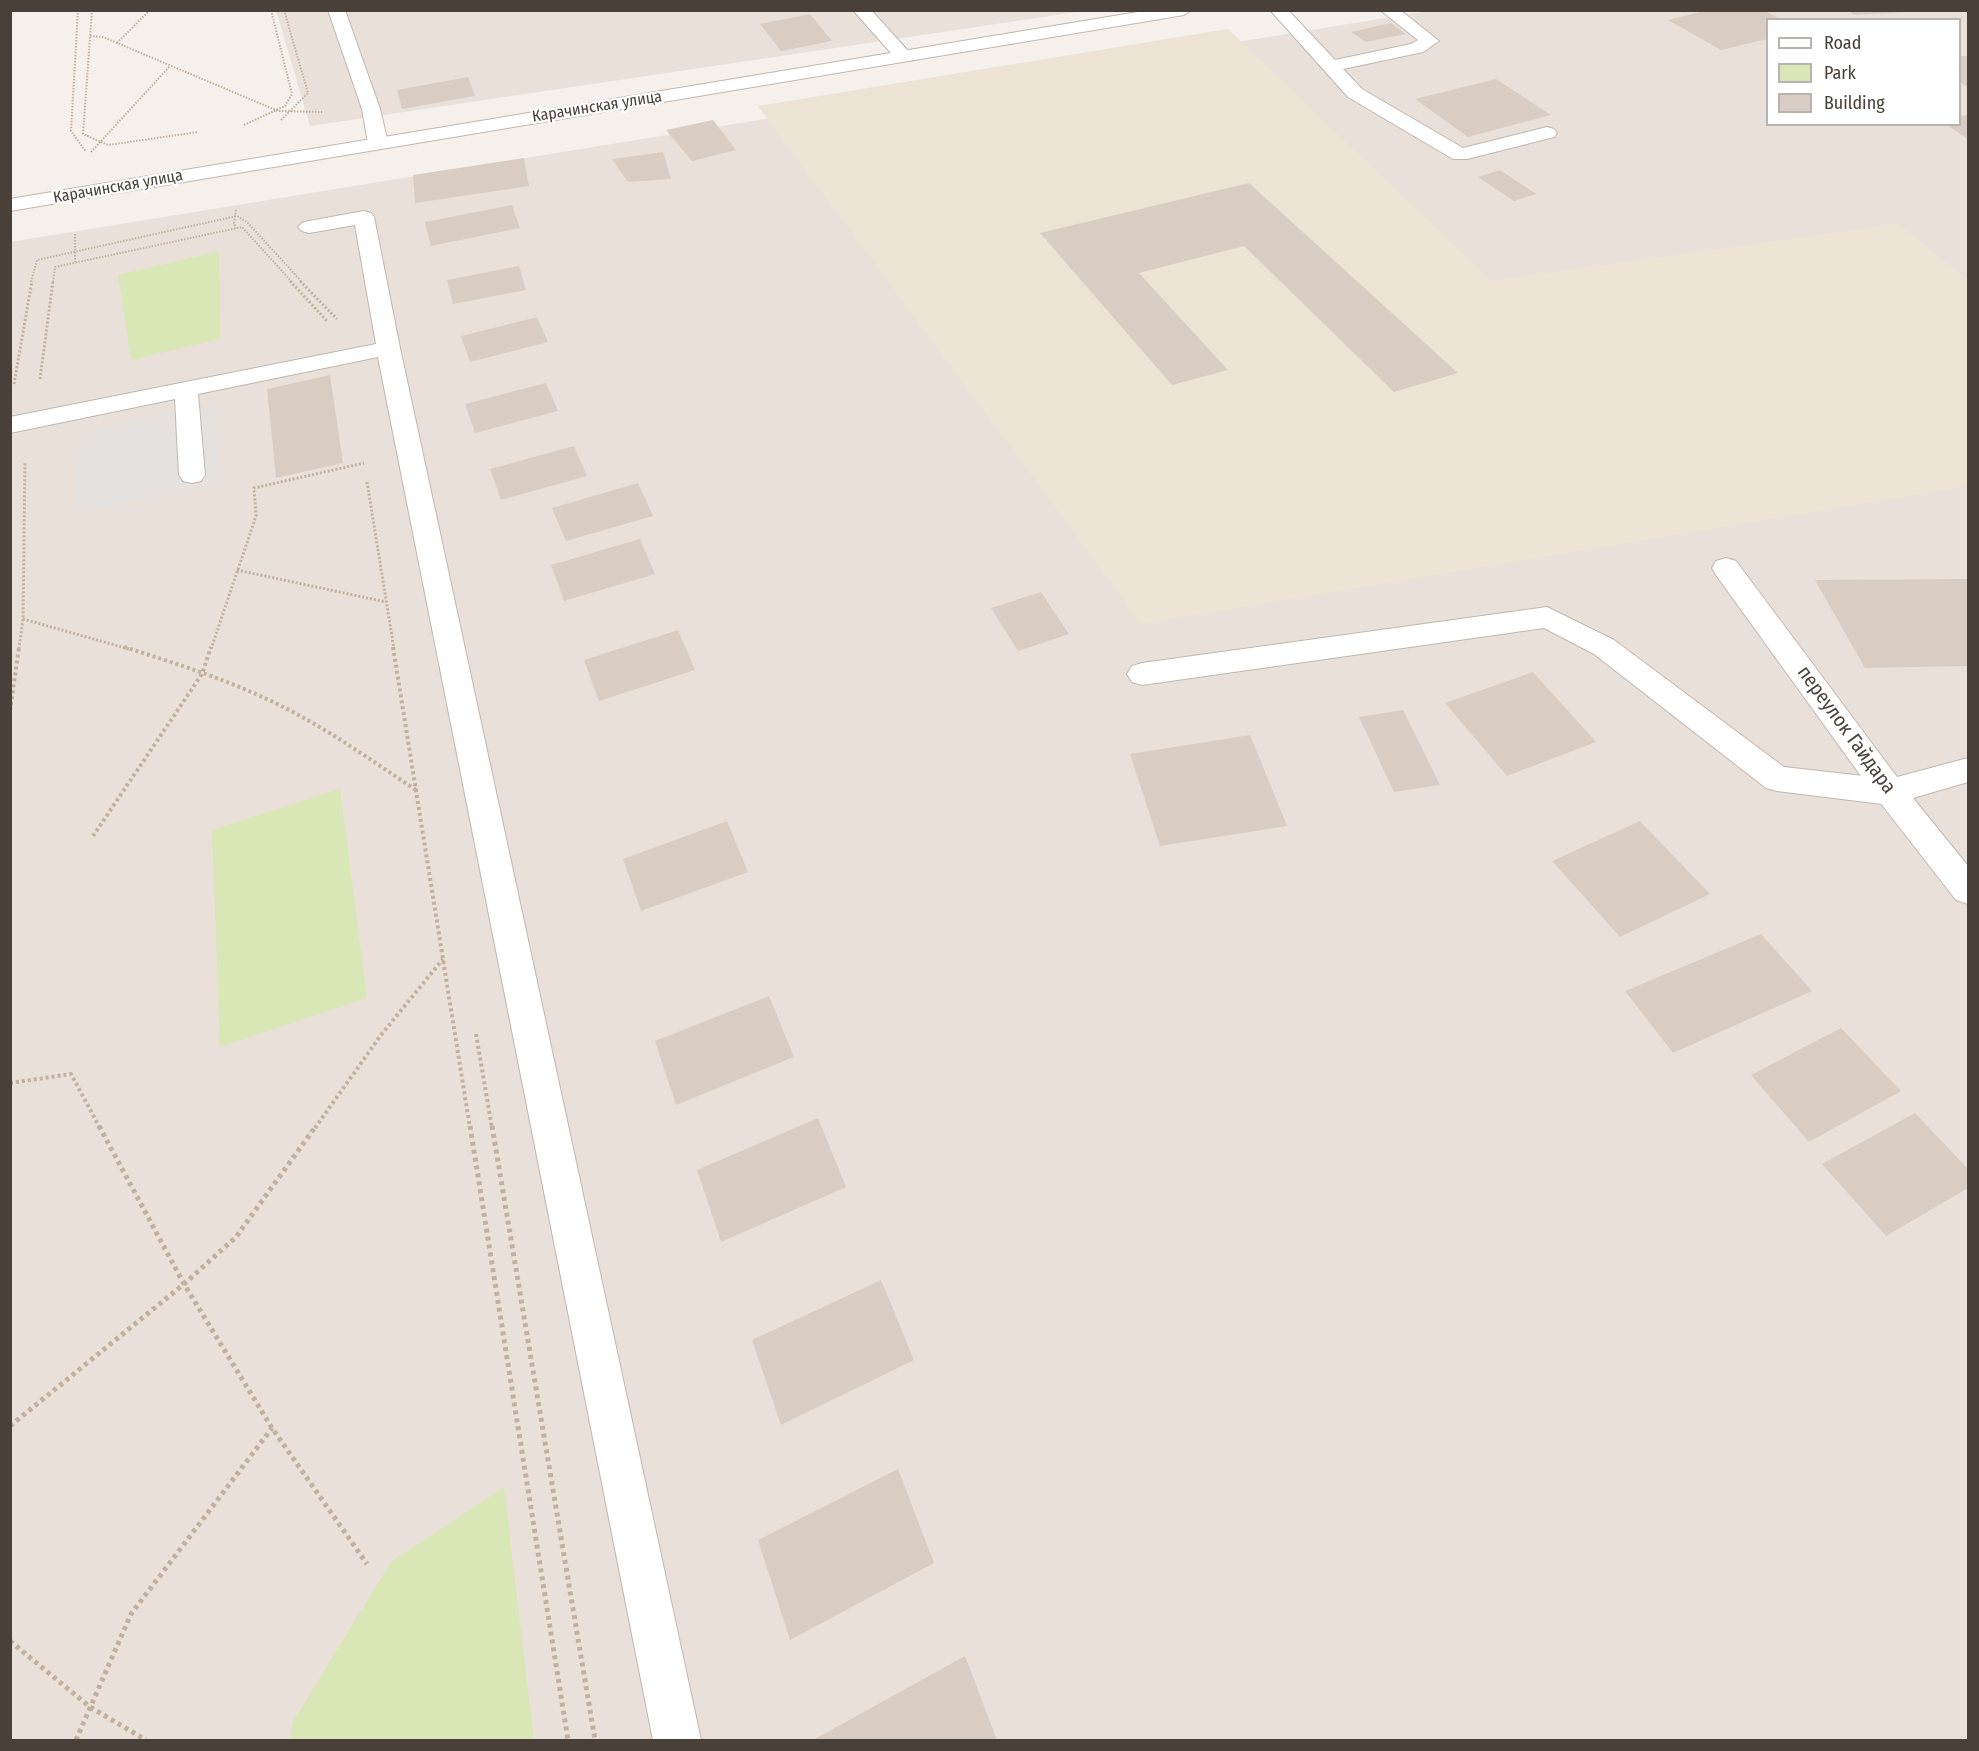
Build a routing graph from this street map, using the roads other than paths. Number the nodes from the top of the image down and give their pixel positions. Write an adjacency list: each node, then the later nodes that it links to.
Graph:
1 (336, 10): 9 (street)
2 (861, 10): 6 (street)
3 (1184, 10): 6 (street, Карачинская улица)
4 (1278, 10): 7 (street)
5 (1388, 10): 7 (street)
6 (904, 57): 9 (street, Карачинская улица)
7 (1329, 67): 8 (street)
8 (1547, 133)
9 (378, 142): 10 (street, Карачинская улица)
10 (10, 205)
11 (309, 228): 12 (street)
12 (388, 348): 13 (street); 21 (street)
13 (186, 388): 14 (street); 15 (street)
14 (10, 426)
15 (192, 475)
16 (1726, 568): 19 (street, переулок Гайдара)
17 (1142, 674): 19 (street)
18 (1968, 770): 19 (street)
19 (1890, 792): 20 (street, переулок Гайдара)
20 (1968, 890)
21 (677, 1740)

